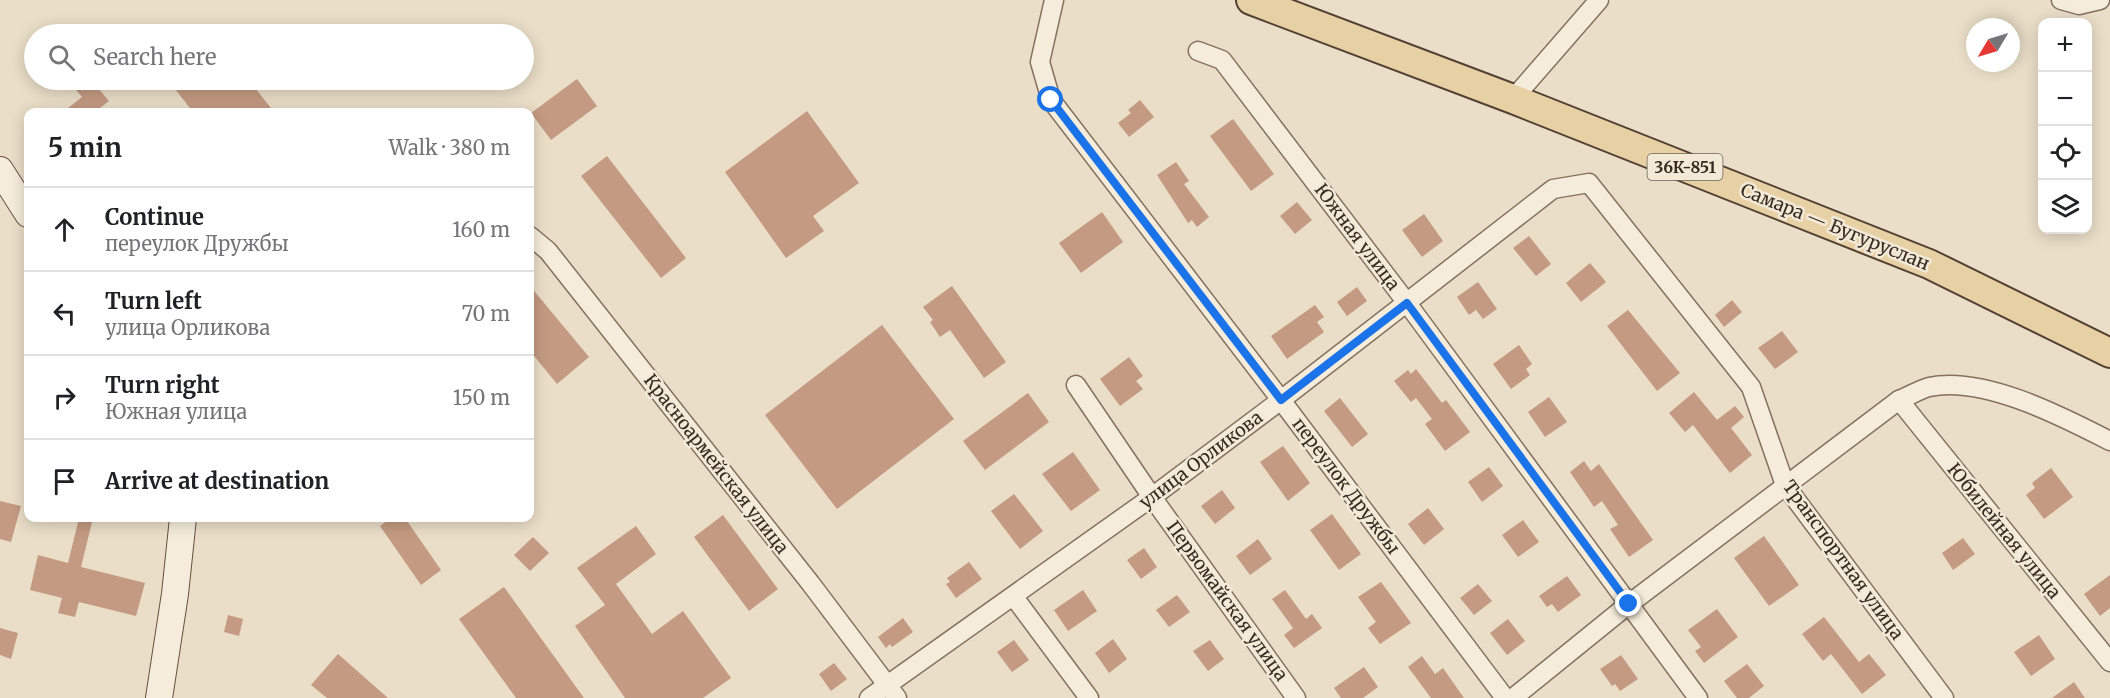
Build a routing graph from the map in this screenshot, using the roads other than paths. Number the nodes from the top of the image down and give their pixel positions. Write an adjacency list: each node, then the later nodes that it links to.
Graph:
1 (1054, 0): 15 (street, переулок Дружбы)
2 (1251, 0): 7 (main road, Самара — Бугуруслан / 36К-851)
3 (1599, 0): 7 (street)
4 (2061, 0): 5 (street)
5 (2100, 0)
6 (1197, 51): 12 (street, Южная улица)
7 (1513, 99): 13 (main road, Самара — Бугуруслан / 36К-851)
8 (0, 170): 10 (street)
9 (1589, 183): 12 (street, улица Орликова); 18 (street, Транспортная улица)
10 (24, 208)
11 (534, 239): 24 (street, Красноармейская улица)
12 (1407, 303): 15 (street, улица Орликова); 22 (street, Южная улица)
13 (2110, 354)
14 (1076, 385): 19 (street, Первомайская улица)
15 (1281, 400): 19 (street, улица Орликова); 29 (street, переулок Дружбы)
16 (1899, 400): 17 (street); 18 (street); 23 (street, Юбилейная улица)
17 (2110, 441)
18 (1785, 485): 22 (street); 32 (street, Транспортная улица)
19 (1152, 497): 21 (street, улица Орликова); 28 (street, Первомайская улица)
20 (183, 522): 25 (street)
21 (1014, 597): 24 (street, улица Орликова); 27 (street)
22 (1629, 604): 30 (street); 31 (street, Южная улица)
23 (2110, 662)
24 (892, 692): 26 (street, улица Орликова)
25 (159, 698)
26 (869, 698)
27 (1089, 698)
28 (1296, 698)
29 (1505, 698)
30 (1513, 698)
31 (1698, 698)
32 (1944, 698)

